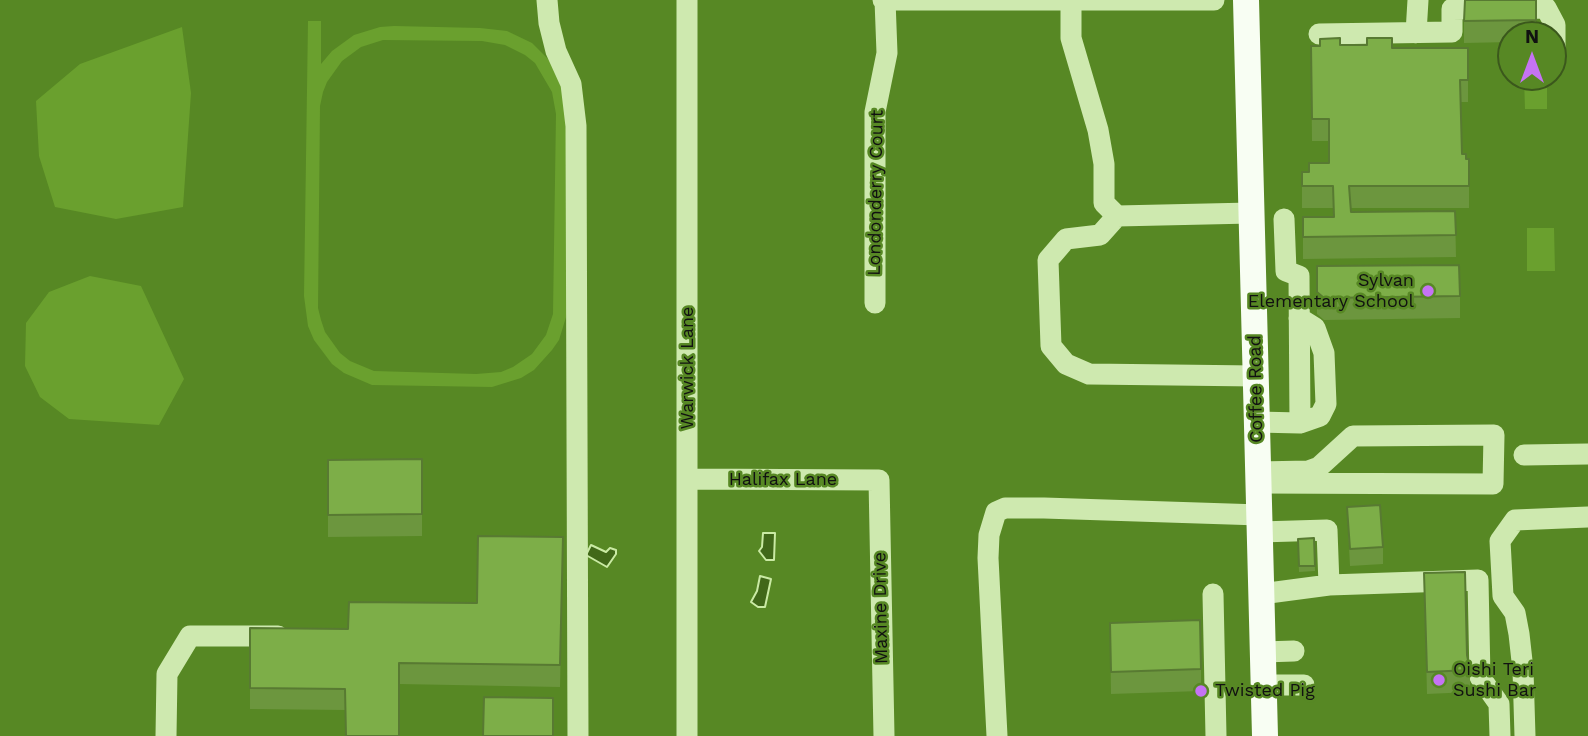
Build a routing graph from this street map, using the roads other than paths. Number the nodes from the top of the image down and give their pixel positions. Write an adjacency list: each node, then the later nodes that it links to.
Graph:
1 (547, 0): 34 (street)
2 (687, 0): 21 (street, Warwick Lane)
3 (884, 0): 7 (street); 15 (street, Londonderry Court)
4 (1214, 0): 7 (street)
5 (1246, 0): 12 (main road, Coffee Road)
6 (1418, 0): 10 (street)
7 (1072, 1): 13 (street)
8 (1545, 4): 9 (street); 10 (street)
9 (1554, 21)
10 (1416, 33): 11 (street)
11 (1319, 34)
12 (1251, 213): 13 (street); 16 (main road, Coffee Road)
13 (1117, 216): 16 (street)
14 (1284, 219): 17 (street)
15 (875, 303)
16 (1256, 376): 17 (main road, Coffee Road)
17 (1257, 422): 20 (main road, Coffee Road)
18 (1588, 454): 19 (street)
19 (1524, 455)
20 (1258, 477): 20 (street); 24 (main road, Coffee Road)
21 (688, 479): 22 (street, Halifax Lane); 35 (street, Warwick Lane)
22 (879, 480): 36 (street, Maxine Drive)
23 (1588, 517): 41 (street)
24 (1260, 524): 25 (street); 27 (main road, Coffee Road); 37 (street)
25 (1329, 585): 27 (street); 40 (street)
26 (1213, 594): 38 (street)
27 (1262, 594): 30 (main road, Coffee Road)
28 (304, 636): 33 (street)
29 (1294, 651): 30 (street)
30 (1263, 652): 31 (main road, Coffee Road)
31 (1264, 685): 32 (street); 39 (main road, Coffee Road)
32 (1304, 685)
33 (166, 736)
34 (578, 736)
35 (687, 736)
36 (884, 736)
37 (997, 736)
38 (1216, 736)
39 (1265, 736)
40 (1500, 736)
41 (1525, 736)

